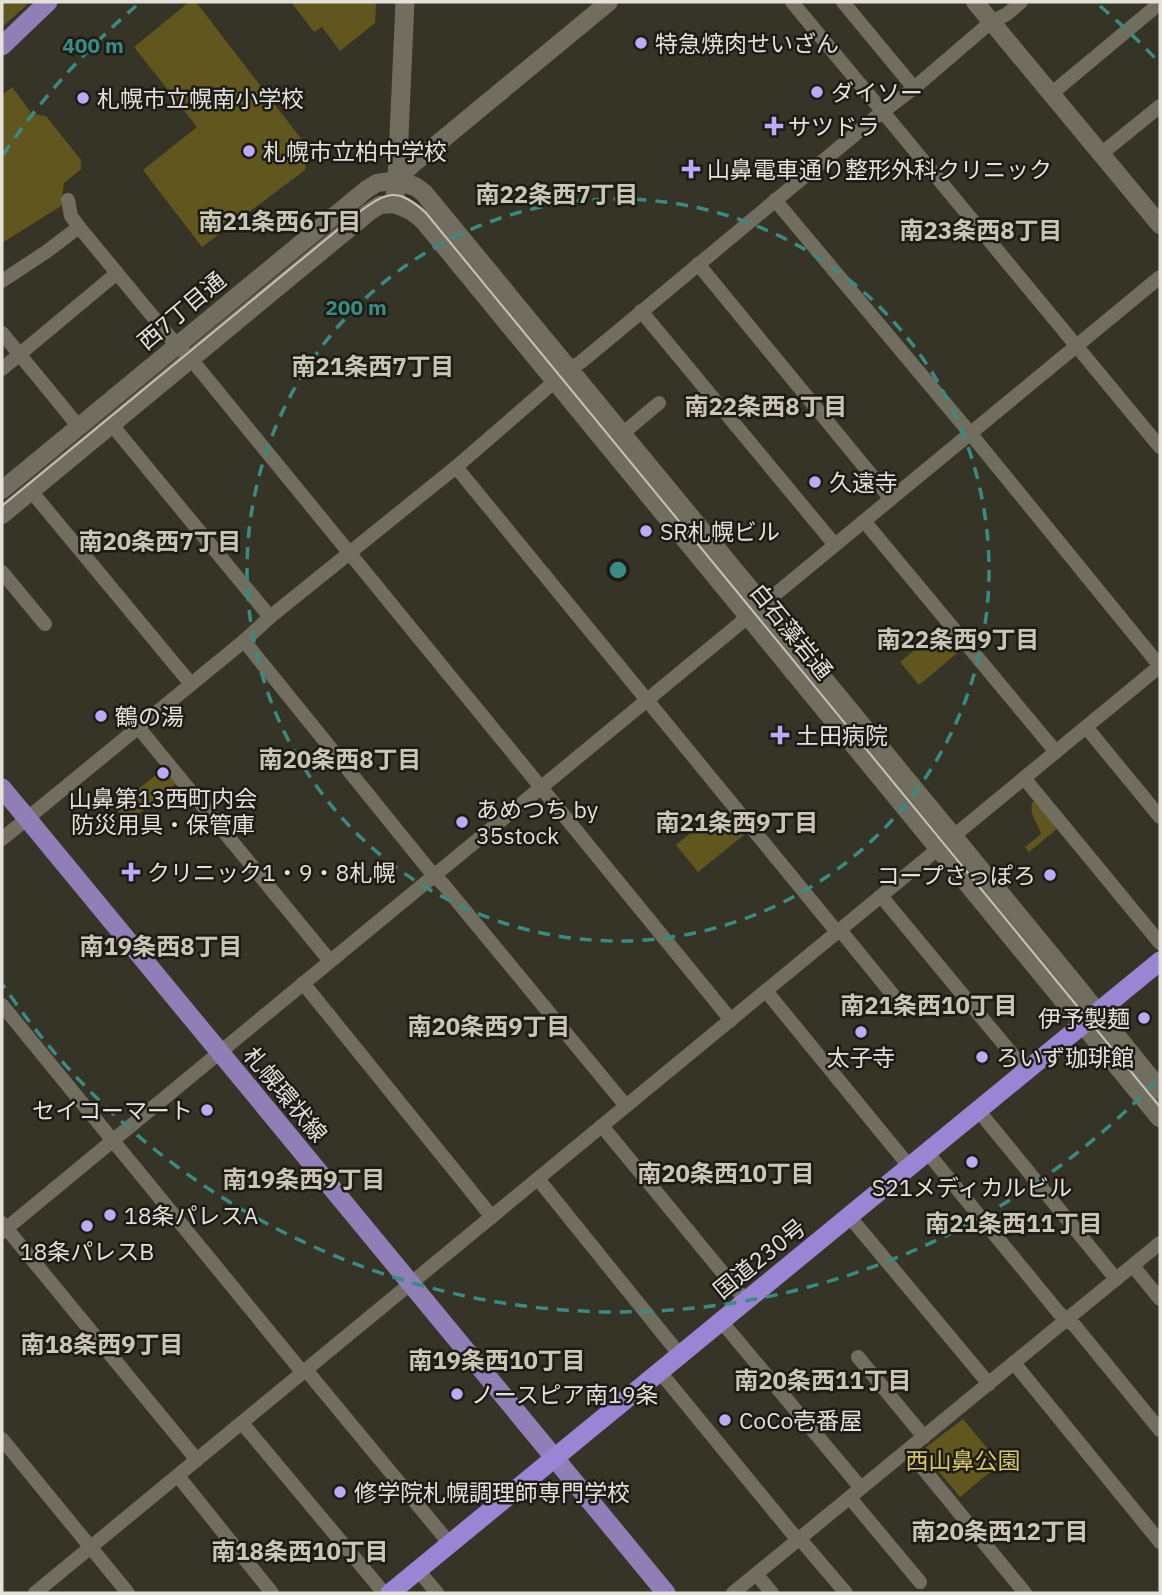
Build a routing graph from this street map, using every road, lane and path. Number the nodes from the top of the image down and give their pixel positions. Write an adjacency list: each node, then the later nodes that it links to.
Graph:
1 (48, 2): 10 (main road)
2 (405, 2): 16 (main road)
3 (609, 2): 16 (street)
4 (792, 2): 14 (street)
5 (843, 2): 11 (street)
6 (975, 2): 9 (street)
7 (1021, 2): 9 (street)
8 (1158, 4): 12 (street)
9 (992, 22): 11 (street); 12 (street)
10 (2, 46)
11 (914, 88): 14 (street)
12 (1051, 94): 15 (street)
13 (1160, 106): 15 (street)
14 (883, 112): 18 (street); 29 (street)
15 (1101, 154): 20 (street)
16 (397, 180): 19 (main road); 28 (street, 西7丁目通); 33 (main road, 白石藻岩通)
17 (68, 200): 21 (street)
18 (775, 200): 22 (street); 37 (street)
19 (394, 204): 31 (street, 西7丁目通); 33 (main road, 白石藻岩通)
20 (1160, 225)
21 (79, 227): 23 (street); 25 (street)
22 (698, 264): 26 (street); 43 (street)
23 (117, 273): 28 (street); 30 (street)
24 (1160, 277): 29 (street)
25 (2, 281)
26 (641, 311): 33 (street); 46 (street)
27 (2, 333): 30 (street)
28 (177, 346): 31 (street); 36 (street, 西7丁目通)
29 (1076, 346): 37 (street); 39 (street)
30 (19, 354): 32 (street); 36 (street)
31 (191, 359): 35 (street, 西7丁目通); 47 (street)
32 (2, 369)
33 (562, 375): 38 (main road, 白石藻岩通); 40 (street); 49 (main road, 白石藻岩通)
34 (659, 403): 38 (street)
35 (112, 425): 42 (street, 西7丁目通); 50 (street)
36 (79, 427): 41 (street, 西7丁目通)
37 (970, 433): 43 (street); 53 (street)
38 (622, 434): 49 (main road, 白石藻岩通)
39 (1160, 447)
40 (456, 467): 47 (street); 55 (street)
41 (2, 490)
42 (31, 491): 44 (street, 西7丁目通); 54 (street)
43 (891, 499): 45 (street)
44 (2, 515)
45 (863, 521): 46 (street); 58 (street)
46 (835, 545): 49 (street)
47 (350, 554): 50 (street); 61 (street)
48 (2, 572): 51 (street)
49 (755, 611): 55 (street); 65 (main road, 白石藻岩通)
50 (270, 617): 52 (street)
51 (45, 624)
52 (244, 641): 54 (street); 66 (street)
53 (1158, 672): 57 (street)
54 (191, 684): 56 (street)
55 (647, 700): 61 (street); 68 (street)
56 (138, 727): 63 (street); 70 (street)
57 (1086, 727): 58 (street); 62 (street)
58 (1056, 752): 59 (street)
59 (1024, 778): 65 (street); 69 (street)
60 (2, 788): 63 (main road, 札幌環状線)
61 (541, 788): 66 (street); 77 (street)
62 (1160, 817)
63 (27, 818): 64 (street); 78 (main road, 札幌環状線)
64 (2, 839)
65 (946, 843): 67 (street); 76 (main road, 白石藻岩通)
66 (434, 876): 70 (street); 81 (street)
67 (881, 896): 68 (street); 79 (street)
68 (839, 931): 73 (street); 74 (street)
69 (1160, 943)
70 (330, 961): 72 (street)
71 (1160, 961): 76 (highway, 国道230号)
72 (303, 983): 78 (street); 90 (street)
73 (766, 991): 77 (street); 87 (street)
74 (893, 995)
75 (2, 1005): 85 (street)
76 (1090, 1018): 79 (highway, 国道230号); 80 (main road, 白石藻岩通); 83 (main road, 白石藻岩通)
77 (731, 1020): 81 (street)
78 (220, 1052): 85 (street); 95 (main road, 札幌環状線)
79 (1026, 1071): 82 (highway, 国道230号)
80 (1160, 1090)
81 (626, 1107): 84 (street)
82 (978, 1110): 86 (highway, 国道230号); 94 (street)
83 (1160, 1118)
84 (602, 1126): 88 (street); 97 (street)
85 (113, 1140): 91 (street); 103 (street)
86 (927, 1152): 87 (highway, 国道230号); 98 (street)
87 (909, 1166): 89 (highway, 国道230号)
88 (538, 1179): 90 (street); 100 (street)
89 (849, 1216): 97 (highway, 国道230号); 105 (street)
90 (492, 1217): 95 (street)
91 (3, 1227): 112 (street)
92 (1160, 1243): 93 (street)
93 (1133, 1266): 94 (street); 96 (street)
94 (1116, 1279): 98 (street)
95 (411, 1283): 103 (street); 111 (main road, 札幌環状線)
96 (1160, 1299)
97 (746, 1301): 99 (highway, 国道230号)
98 (1067, 1320): 102 (street); 107 (street)
99 (721, 1321): 100 (highway, 国道230号); 114 (street)
100 (680, 1355): 104 (highway, 国道230号)
101 (858, 1357): 108 (street)
102 (1014, 1363): 105 (street); 116 (street)
103 (304, 1371): 106 (street); 117 (street)
104 (660, 1371): 111 (highway, 国道230号); 115 (street)
105 (989, 1384): 108 (street)
106 (242, 1423): 112 (street); 125 (street)
107 (1160, 1430)
108 (924, 1437): 110 (street)
109 (2, 1439): 118 (street)
110 (908, 1450): 114 (street); 131 (street)
111 (555, 1458): 117 (highway, 国道230号); 127 (main road, 札幌環状線)
112 (197, 1460): 113 (street)
113 (178, 1476): 118 (street); 124 (street)
114 (856, 1493): 115 (street); 121 (street)
115 (800, 1539): 120 (street); 130 (street)
116 (1160, 1542)
117 (450, 1544): 119 (highway, 国道230号)
118 (91, 1548): 122 (street); 123 (street)
119 (418, 1570): 125 (highway, 国道230号); 126 (street)
120 (756, 1574): 128 (street); 129 (street)
121 (920, 1582)
122 (35, 1593)
123 (128, 1593)
124 (272, 1593)
125 (387, 1593)
126 (437, 1593)
127 (666, 1593)
128 (733, 1593)
129 (772, 1593)
130 (846, 1593)
131 (1025, 1593)

